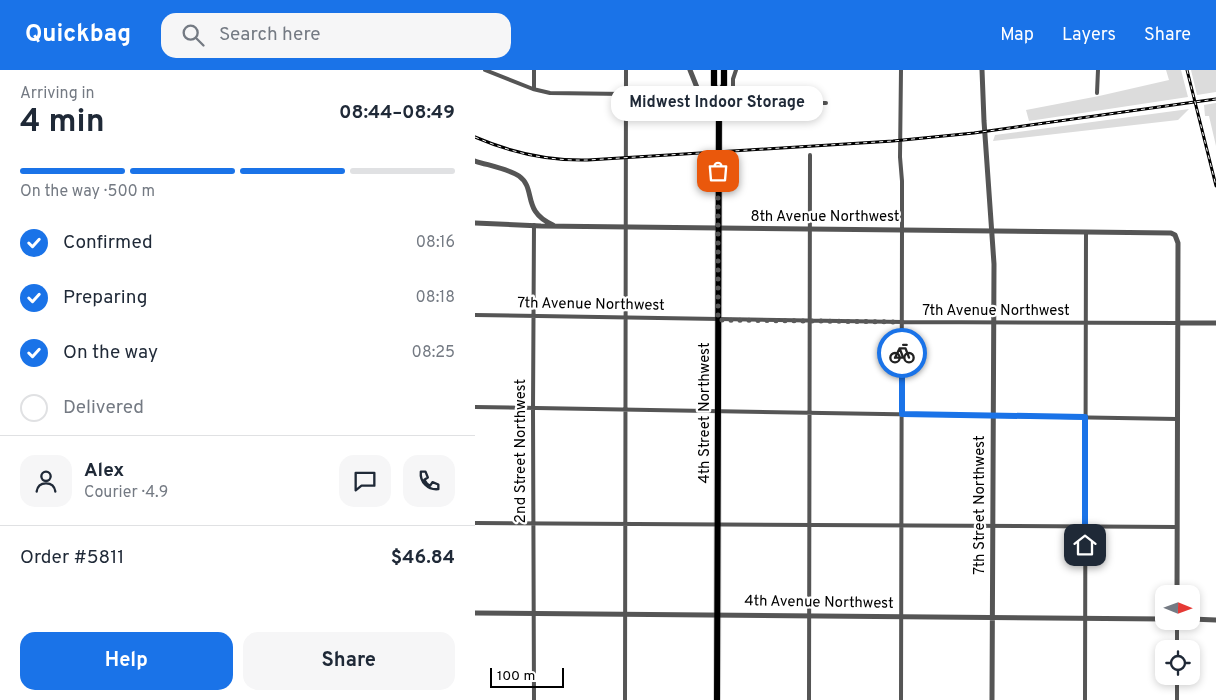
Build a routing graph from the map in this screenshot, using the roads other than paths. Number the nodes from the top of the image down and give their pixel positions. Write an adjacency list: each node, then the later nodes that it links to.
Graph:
1 (485, 70): 11 (street)
2 (535, 70): 11 (street)
3 (627, 70): 13 (street)
4 (690, 70): 14 (street)
5 (714, 70): 15 (main road)
6 (724, 70): 15 (main road)
7 (736, 70): 16 (street)
8 (901, 70): 27 (street)
9 (982, 70): 28 (street, 7th Street Northwest)
10 (1098, 70): 12 (street)
11 (534, 89): 13 (street)
12 (1097, 93)
13 (626, 94): 14 (street); 24 (street)
14 (700, 95): 15 (street)
15 (719, 99): 16 (street); 25 (main road, 4th Street Northwest)
16 (733, 102): 17 (street)
17 (826, 103)
18 (810, 155): 26 (street)
19 (475, 161): 20 (street)
20 (531, 202): 22 (street, 2nd Street Northwest); 23 (street)
21 (475, 223): 22 (street, 8th Avenue Northwest)
22 (534, 224): 23 (street, 8th Avenue Northwest); 31 (street, 2nd Street Northwest)
23 (554, 226): 24 (street, 8th Avenue Northwest)
24 (626, 227): 25 (street, 8th Avenue Northwest); 32 (street)
25 (718, 228): 26 (street, 8th Avenue Northwest); 33 (main road, 4th Street Northwest)
26 (810, 229): 27 (street, 8th Avenue Northwest); 34 (street)
27 (903, 230): 28 (street, 8th Avenue Northwest); 35 (street)
28 (992, 231): 29 (street, 8th Avenue Northwest); 36 (street, 7th Street Northwest)
29 (1086, 232): 37 (street, 8th Avenue Northwest); 39 (street)
30 (475, 315): 31 (street, 7th Avenue Northwest)
31 (533, 317): 32 (street, 7th Avenue Northwest); 41 (street, 2nd Street Northwest)
32 (626, 318): 33 (street, 7th Avenue Northwest); 42 (street)
33 (718, 320): 34 (street, 7th Avenue Northwest); 43 (main road, 4th Street Northwest)
34 (810, 321): 35 (street, 7th Avenue Northwest); 44 (street)
35 (902, 322): 36 (street, 7th Avenue Northwest); 45 (street)
36 (993, 323): 39 (street, 7th Avenue Northwest); 46 (street, 7th Street Northwest)
37 (1177, 323): 38 (street, 7th Avenue Northwest); 39 (street, 7th Avenue Northwest); 48 (street)
38 (1216, 323)
39 (1085, 324): 47 (street)
40 (475, 407): 41 (street)
41 (533, 409): 42 (street); 50 (street, 2nd Street Northwest)
42 (626, 410): 43 (street); 51 (street)
43 (717, 412): 44 (street); 52 (main road, 4th Street Northwest)
44 (810, 413): 45 (street); 53 (street)
45 (902, 414): 46 (street); 54 (street)
46 (993, 415): 47 (street); 55 (street, 7th Street Northwest)
47 (1085, 417): 48 (street); 56 (street)
48 (1177, 419): 57 (street)
49 (475, 523): 50 (street)
50 (534, 523): 51 (street); 60 (street, 2nd Street Northwest)
51 (625, 524): 52 (street); 61 (street)
52 (717, 524): 53 (street); 62 (main road, 4th Street Northwest)
53 (809, 525): 54 (street); 63 (street)
54 (901, 525): 55 (street); 64 (street)
55 (992, 526): 56 (street); 65 (street, 7th Street Northwest)
56 (1085, 526): 57 (street); 66 (street)
57 (1177, 527): 58 (street)
58 (1177, 585)
59 (475, 613): 60 (street, 4th Avenue Northwest)
60 (533, 613): 61 (street, 4th Avenue Northwest); 71 (street, 2nd Street Northwest)
61 (625, 615): 62 (street, 4th Avenue Northwest); 72 (street)
62 (717, 615): 63 (street, 4th Avenue Northwest); 73 (main road, 4th Street Northwest)
63 (810, 615): 64 (street, 4th Avenue Northwest); 74 (street)
64 (901, 616): 65 (street, 4th Avenue Northwest); 75 (street)
65 (993, 618): 66 (street, 4th Avenue Northwest); 76 (street, 7th Street Northwest)
66 (1085, 618): 67 (street, 4th Avenue Northwest); 77 (street)
67 (1155, 619)
68 (1200, 620): 69 (street)
69 (1216, 620)
70 (1177, 685): 78 (street)
71 (534, 700)
72 (625, 700)
73 (717, 700)
74 (809, 700)
75 (901, 700)
76 (992, 700)
77 (1085, 700)
78 (1177, 700)

